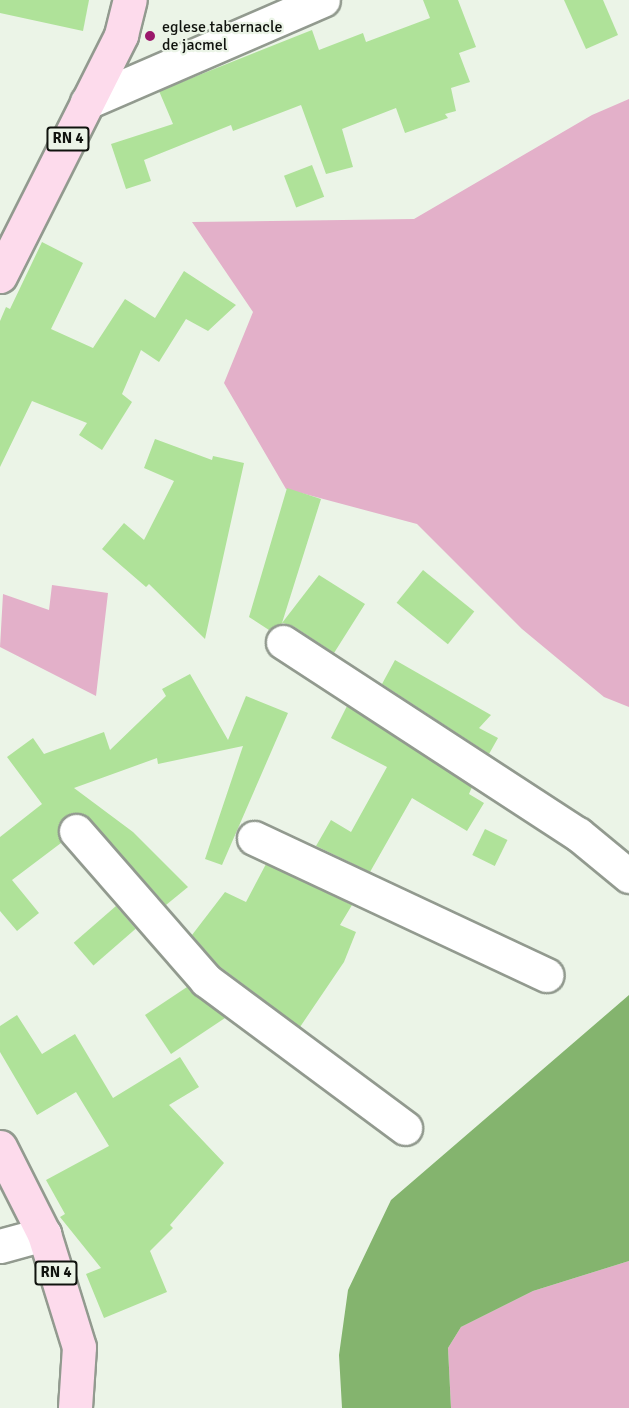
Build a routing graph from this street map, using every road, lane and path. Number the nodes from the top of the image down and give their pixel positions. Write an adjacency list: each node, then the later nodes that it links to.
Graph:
1 (130, 0): 3 (main road, RN 4)
2 (323, 0): 3 (street)
3 (87, 102): 4 (main road, RN 4)
4 (0, 276)
5 (283, 642): 8 (street)
6 (76, 831): 10 (street)
7 (254, 838): 9 (street)
8 (629, 876)
9 (547, 975)
10 (405, 1128)
11 (0, 1147): 12 (main road, RN 4)
12 (44, 1234): 13 (street); 14 (main road, RN 4)
13 (0, 1246)
14 (75, 1408)

